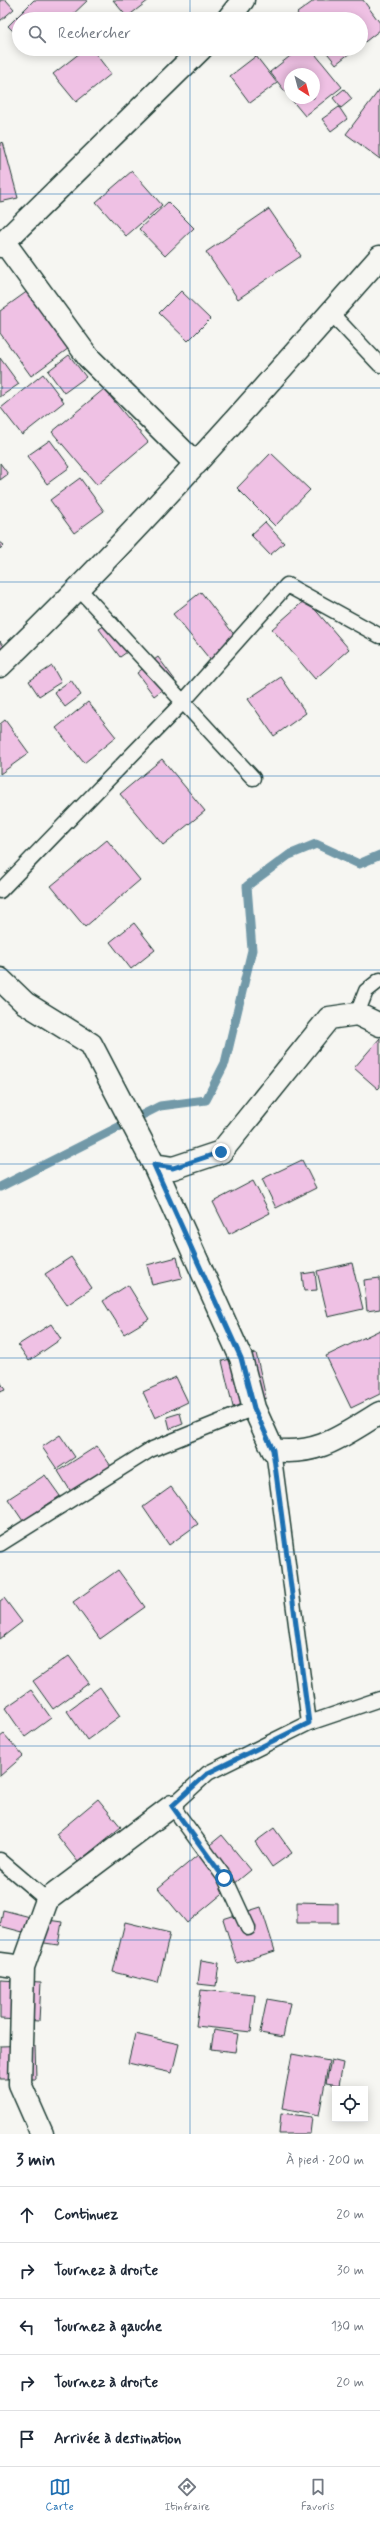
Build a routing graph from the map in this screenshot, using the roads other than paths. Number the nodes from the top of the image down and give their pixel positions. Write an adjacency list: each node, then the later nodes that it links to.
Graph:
1 (243, 0): 2 (street)
2 (234, 12)
3 (194, 56): 4 (street)
4 (2, 244): 8 (street)
5 (380, 257): 6 (street)
6 (331, 313): 7 (lane); 8 (street)
7 (380, 365)
8 (196, 464): 9 (street)
9 (79, 589): 11 (street); 12 (lane)
10 (380, 636): 12 (lane)
11 (0, 666)
12 (183, 702): 13 (lane); 14 (lane)
13 (253, 778)
14 (0, 891)
15 (0, 979): 19 (street)
16 (380, 980): 17 (lane)
17 (357, 1014): 18 (street); 19 (street)
18 (380, 1025)
19 (154, 1165): 20 (street)
20 (254, 1408): 22 (street); 23 (lane)
21 (380, 1414): 22 (street)
22 (273, 1450): 25 (lane)
23 (0, 1544)
24 (380, 1699): 25 (lane)
25 (309, 1723): 26 (lane)
26 (172, 1806): 28 (street); 29 (lane)
27 (0, 1860): 28 (lane)
28 (47, 1900): 31 (street)
29 (248, 1928)
30 (0, 1964): 31 (street)
31 (23, 1967): 32 (street)
32 (42, 2134)

